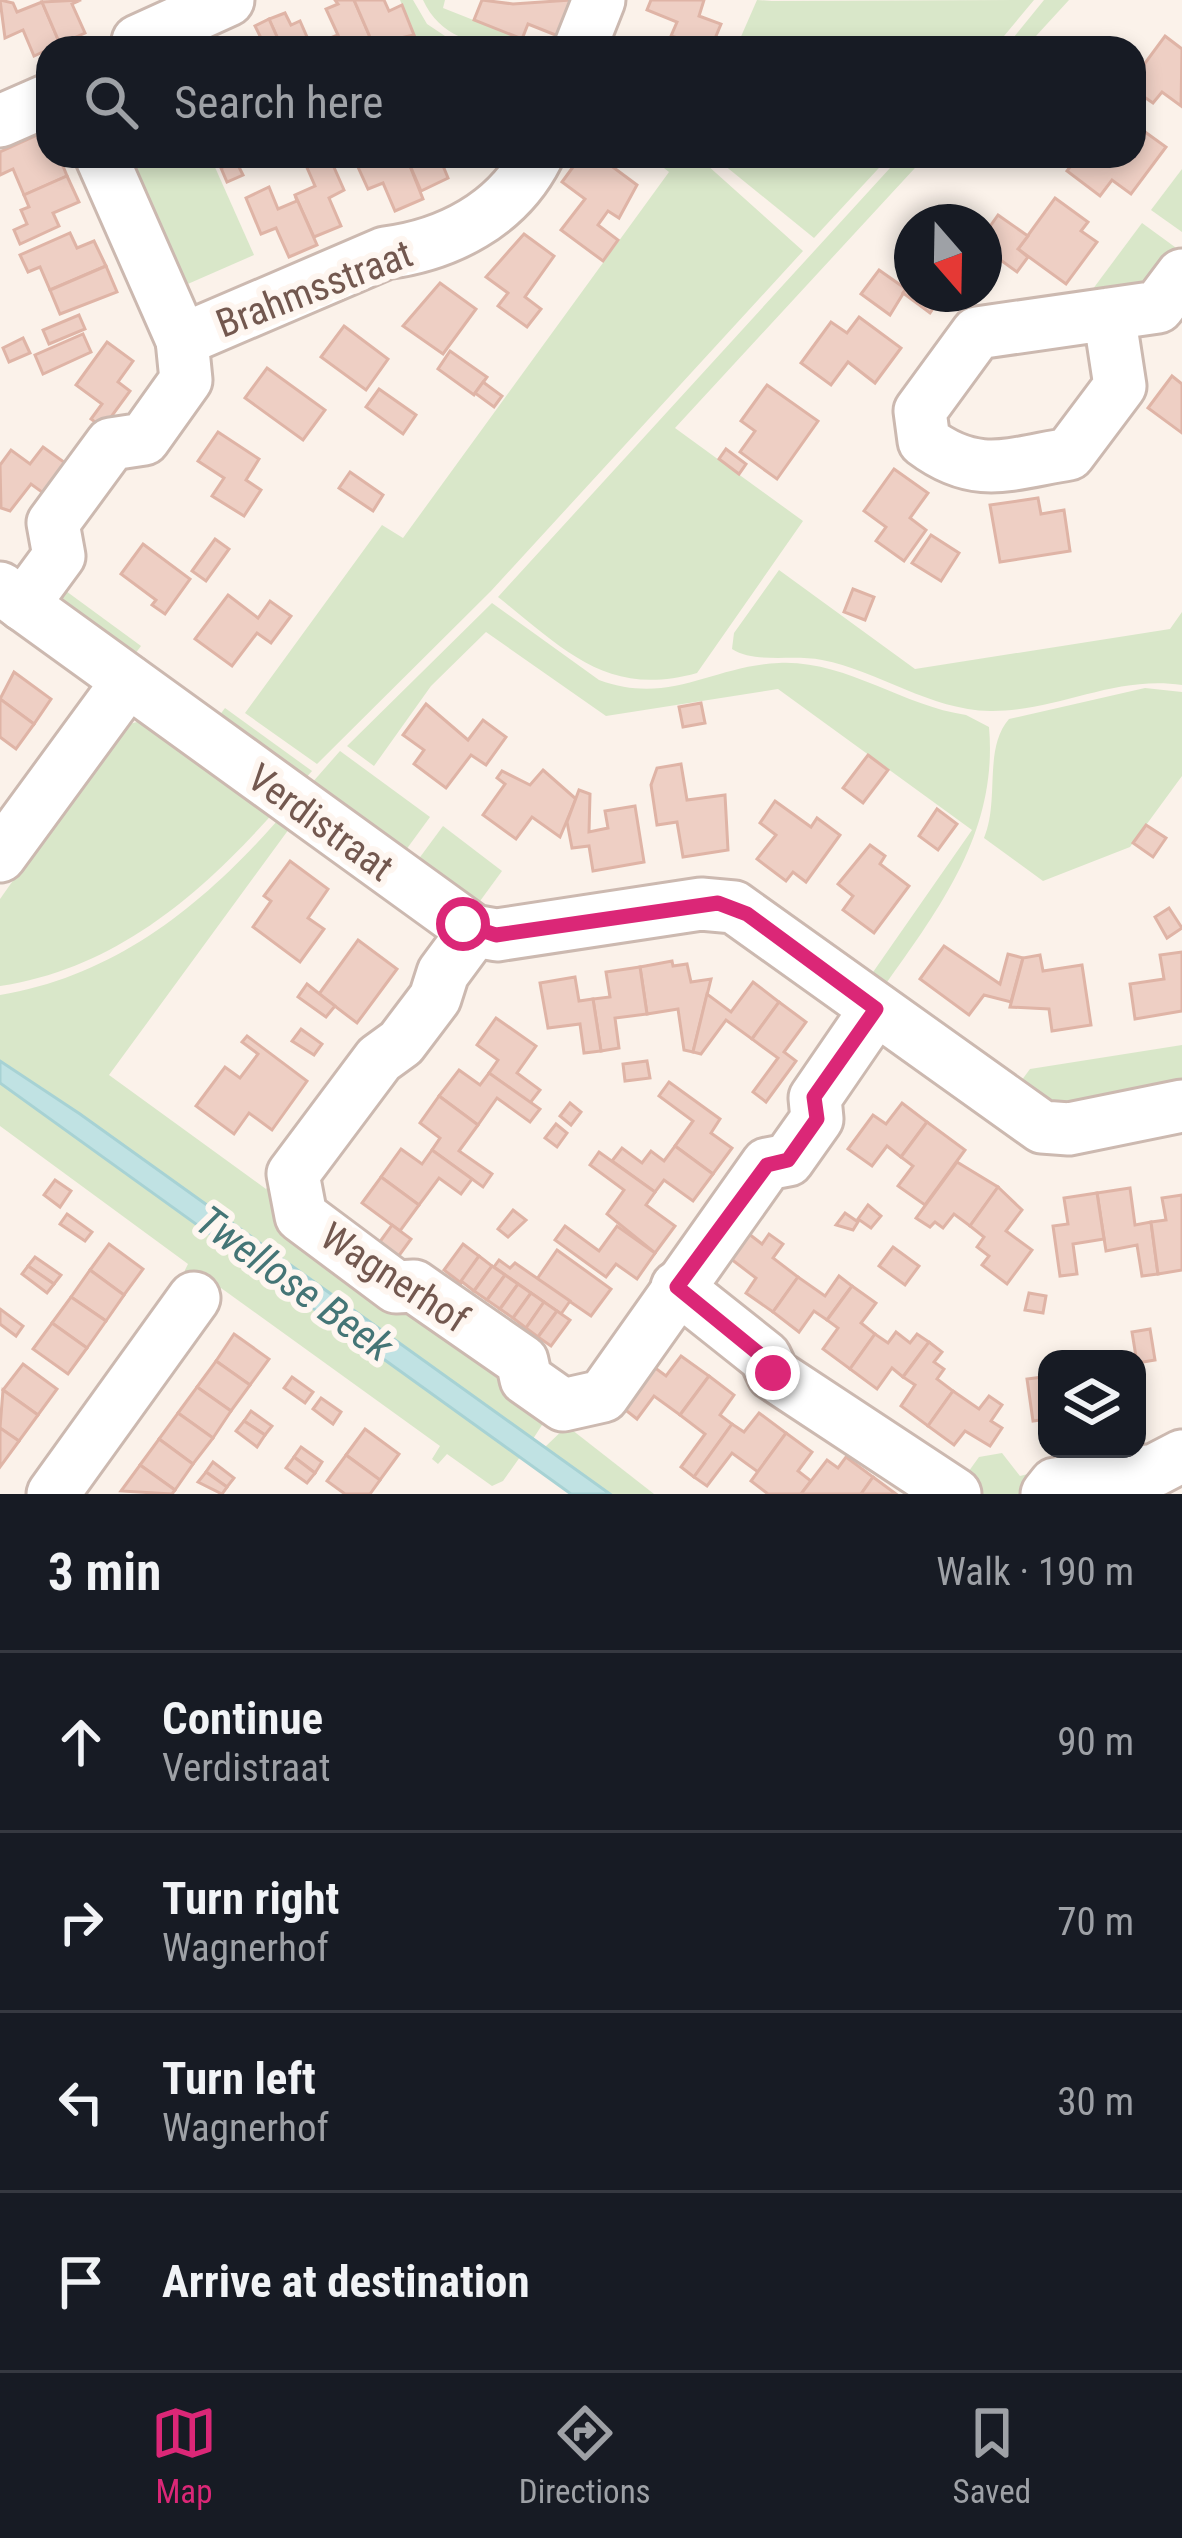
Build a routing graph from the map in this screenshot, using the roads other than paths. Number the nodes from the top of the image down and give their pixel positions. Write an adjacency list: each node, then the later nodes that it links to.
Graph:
1 (228, 0): 3 (street)
2 (599, 0): 4 (street)
3 (131, 30)
4 (585, 36)
5 (36, 105): 6 (street)
6 (0, 121)
7 (106, 168): 11 (street)
8 (529, 168): 11 (street, Brahmsstraat)
9 (1177, 291): 10 (street)
10 (1109, 314)
11 (182, 340): 12 (street, Brahmsstraat)
12 (11, 596): 13 (street, Verdistraat)
13 (128, 681): 14 (street); 15 (street, Verdistraat)
14 (0, 856)
15 (474, 931): 16 (street); 18 (street, Wagnerhof)
16 (876, 1009): 17 (street); 18 (street, Wagnerhof)
17 (1182, 1106)
18 (677, 1287): 22 (street)
19 (194, 1298): 21 (street)
20 (1154, 1474): 23 (street)
21 (53, 1494)
22 (955, 1494)
23 (1047, 1494)

